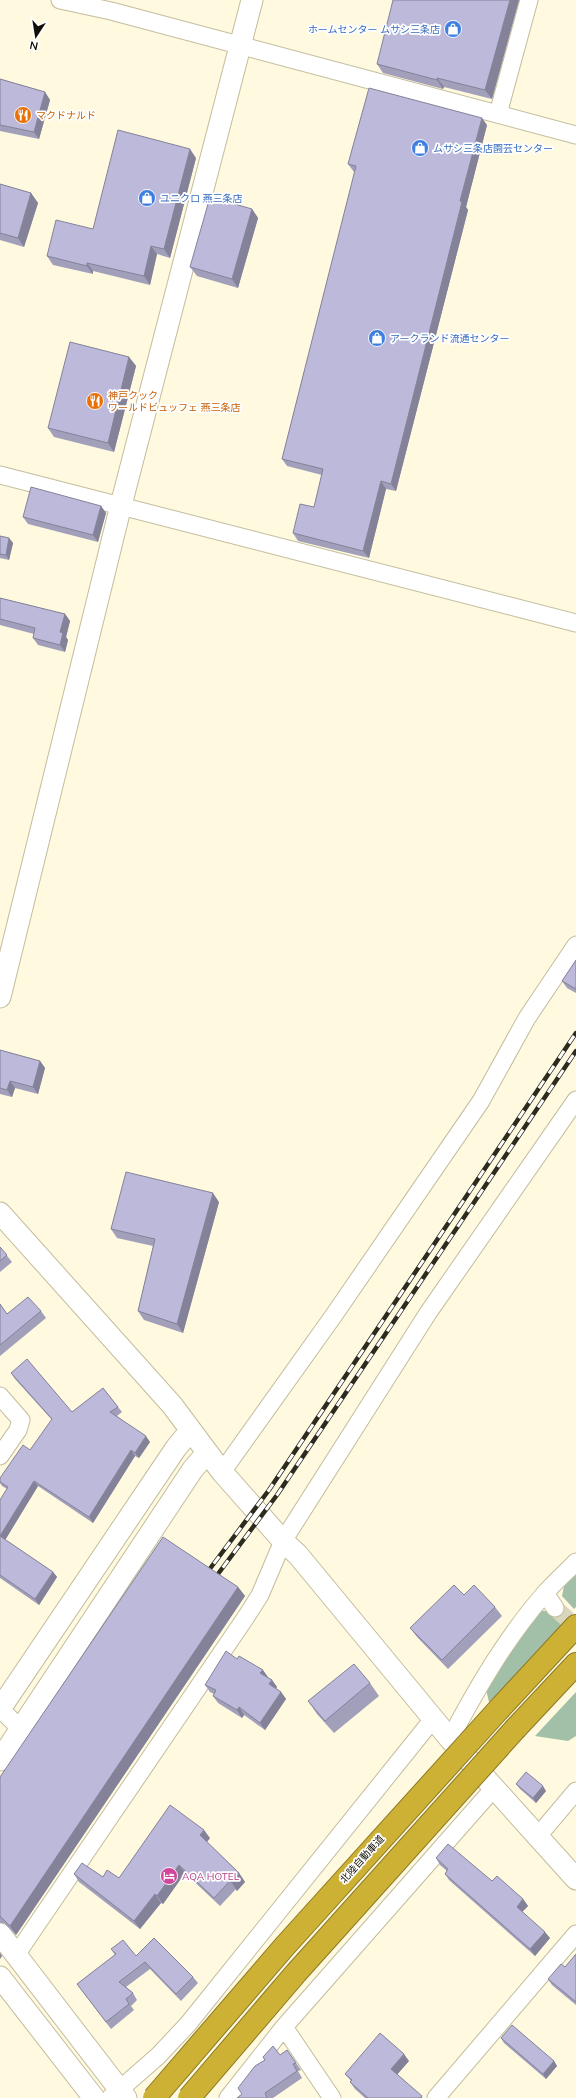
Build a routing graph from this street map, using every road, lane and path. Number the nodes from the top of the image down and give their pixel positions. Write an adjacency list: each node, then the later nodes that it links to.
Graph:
1 (60, 0): 4 (street)
2 (252, 0): 4 (street)
3 (529, 0): 5 (street)
4 (240, 45): 5 (street); 8 (street)
5 (498, 114): 6 (street)
6 (576, 135)
7 (0, 475): 8 (street)
8 (121, 505): 9 (street); 11 (street)
9 (576, 623)
10 (576, 945): 19 (street)
11 (4, 962): 12 (street)
12 (0, 997)
13 (576, 1100): 20 (street)
14 (0, 1213): 16 (street)
15 (0, 1396): 18 (street)
16 (190, 1431): 17 (street); 26 (street)
17 (207, 1453): 19 (street); 28 (street)
18 (0, 1456)
19 (222, 1472): 20 (street)
20 (282, 1541): 27 (street); 37 (street)
21 (576, 1562): 22 (street)
22 (545, 1593): 23 (street); 29 (street)
23 (555, 1608)
24 (576, 1626): 42 (highway, 北陸自動車道, bridge)
25 (576, 1664): 43 (highway, bridge)
26 (0, 1709): 28 (street)
27 (433, 1719): 29 (street); 40 (street)
28 (21, 1729): 30 (street)
29 (450, 1739): 31 (street)
30 (0, 1760)
31 (494, 1788): 33 (street); 39 (street)
32 (576, 1791): 33 (street)
33 (538, 1836): 34 (street)
34 (576, 1879)
35 (0, 1934): 37 (street)
36 (576, 1934): 46 (street)
37 (16, 1955): 40 (street)
38 (0, 1977): 41 (street)
39 (284, 2027): 44 (street); 45 (street)
40 (118, 2095)
41 (94, 2098)
42 (154, 2098)
43 (189, 2098)
44 (228, 2098)
45 (332, 2098)
46 (436, 2098)

